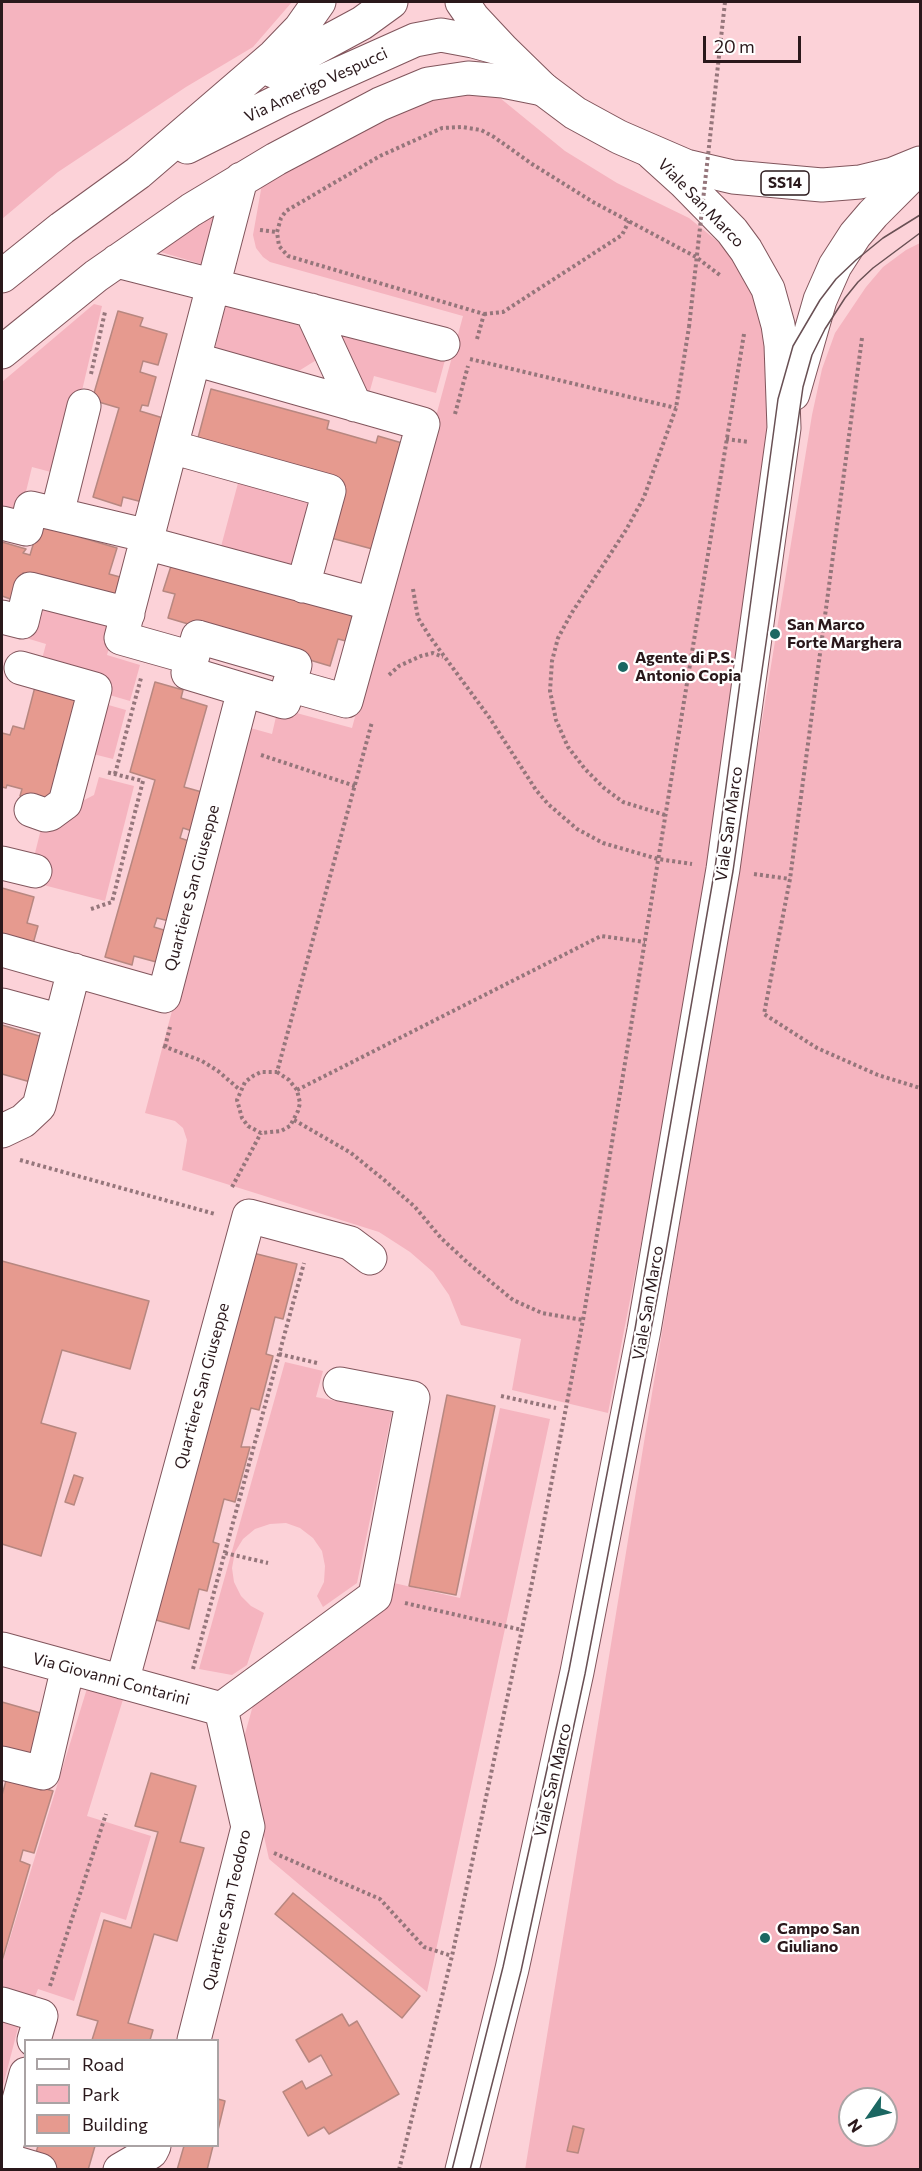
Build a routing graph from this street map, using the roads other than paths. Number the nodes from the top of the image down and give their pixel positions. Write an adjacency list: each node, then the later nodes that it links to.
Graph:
1 (319, 2): 6 (street, Via Amerigo Vespucci)
2 (391, 2): 6 (street, Via Amerigo Vespucci)
3 (462, 2): 4 (street, SS14)
4 (502, 49): 5 (street, SS14); 9 (street, Via Amerigo Vespucci)
5 (543, 89): 7 (street, SS14); 10 (street)
6 (230, 94): 9 (street, Via Amerigo Vespucci)
7 (651, 152): 8 (street, SS14); 20 (street, Viale San Marco)
8 (921, 165): 20 (street, Viale San Marco)
9 (138, 173): 12 (street, Via Amerigo Vespucci)
10 (241, 179): 11 (street); 13 (street)
11 (117, 261): 13 (street); 15 (street)
12 (2, 276)
13 (213, 285): 14 (street); 17 (street)
14 (311, 310): 16 (street); 18 (street)
15 (2, 352)
16 (457, 352)
17 (194, 359): 18 (street); 21 (street)
18 (355, 405): 26 (street)
19 (84, 406): 22 (street)
20 (784, 428): 55 (street, Viale San Marco)
21 (171, 447): 24 (street); 25 (street)
22 (57, 514): 23 (street); 24 (street)
23 (2, 523)
24 (147, 540): 25 (street); 27 (street)
25 (303, 586): 26 (street)
26 (373, 604): 31 (street)
27 (128, 614): 28 (street); 29 (street)
28 (2, 617)
29 (192, 658): 31 (street); 32 (street)
30 (21, 668): 33 (street)
31 (289, 685): 32 (street)
32 (244, 690): 37 (street, Quartiere San Giuseppe)
33 (31, 810)
34 (2, 863): 35 (street)
35 (35, 871)
36 (2, 950): 37 (street, Quartiere San Giuseppe)
37 (74, 970): 39 (street)
38 (2, 1005): 39 (street)
39 (61, 1021): 40 (street)
40 (11, 1128)
41 (370, 1258): 45 (street, Quartiere San Giuseppe)
42 (331, 1374): 46 (street)
43 (2, 1649): 44 (street, Via Giovanni Contarini)
44 (68, 1667): 45 (street, Via Giovanni Contarini); 47 (street)
45 (122, 1682): 46 (street, Via Giovanni Contarini)
46 (221, 1709): 50 (street, Quartiere San Teodoro)
47 (2, 1763)
48 (2, 2004): 49 (street)
49 (37, 2028)
50 (194, 2039)
51 (24, 2081): 53 (street)
52 (153, 2147): 54 (street)
53 (40, 2169)
54 (120, 2169)
55 (462, 2169)

